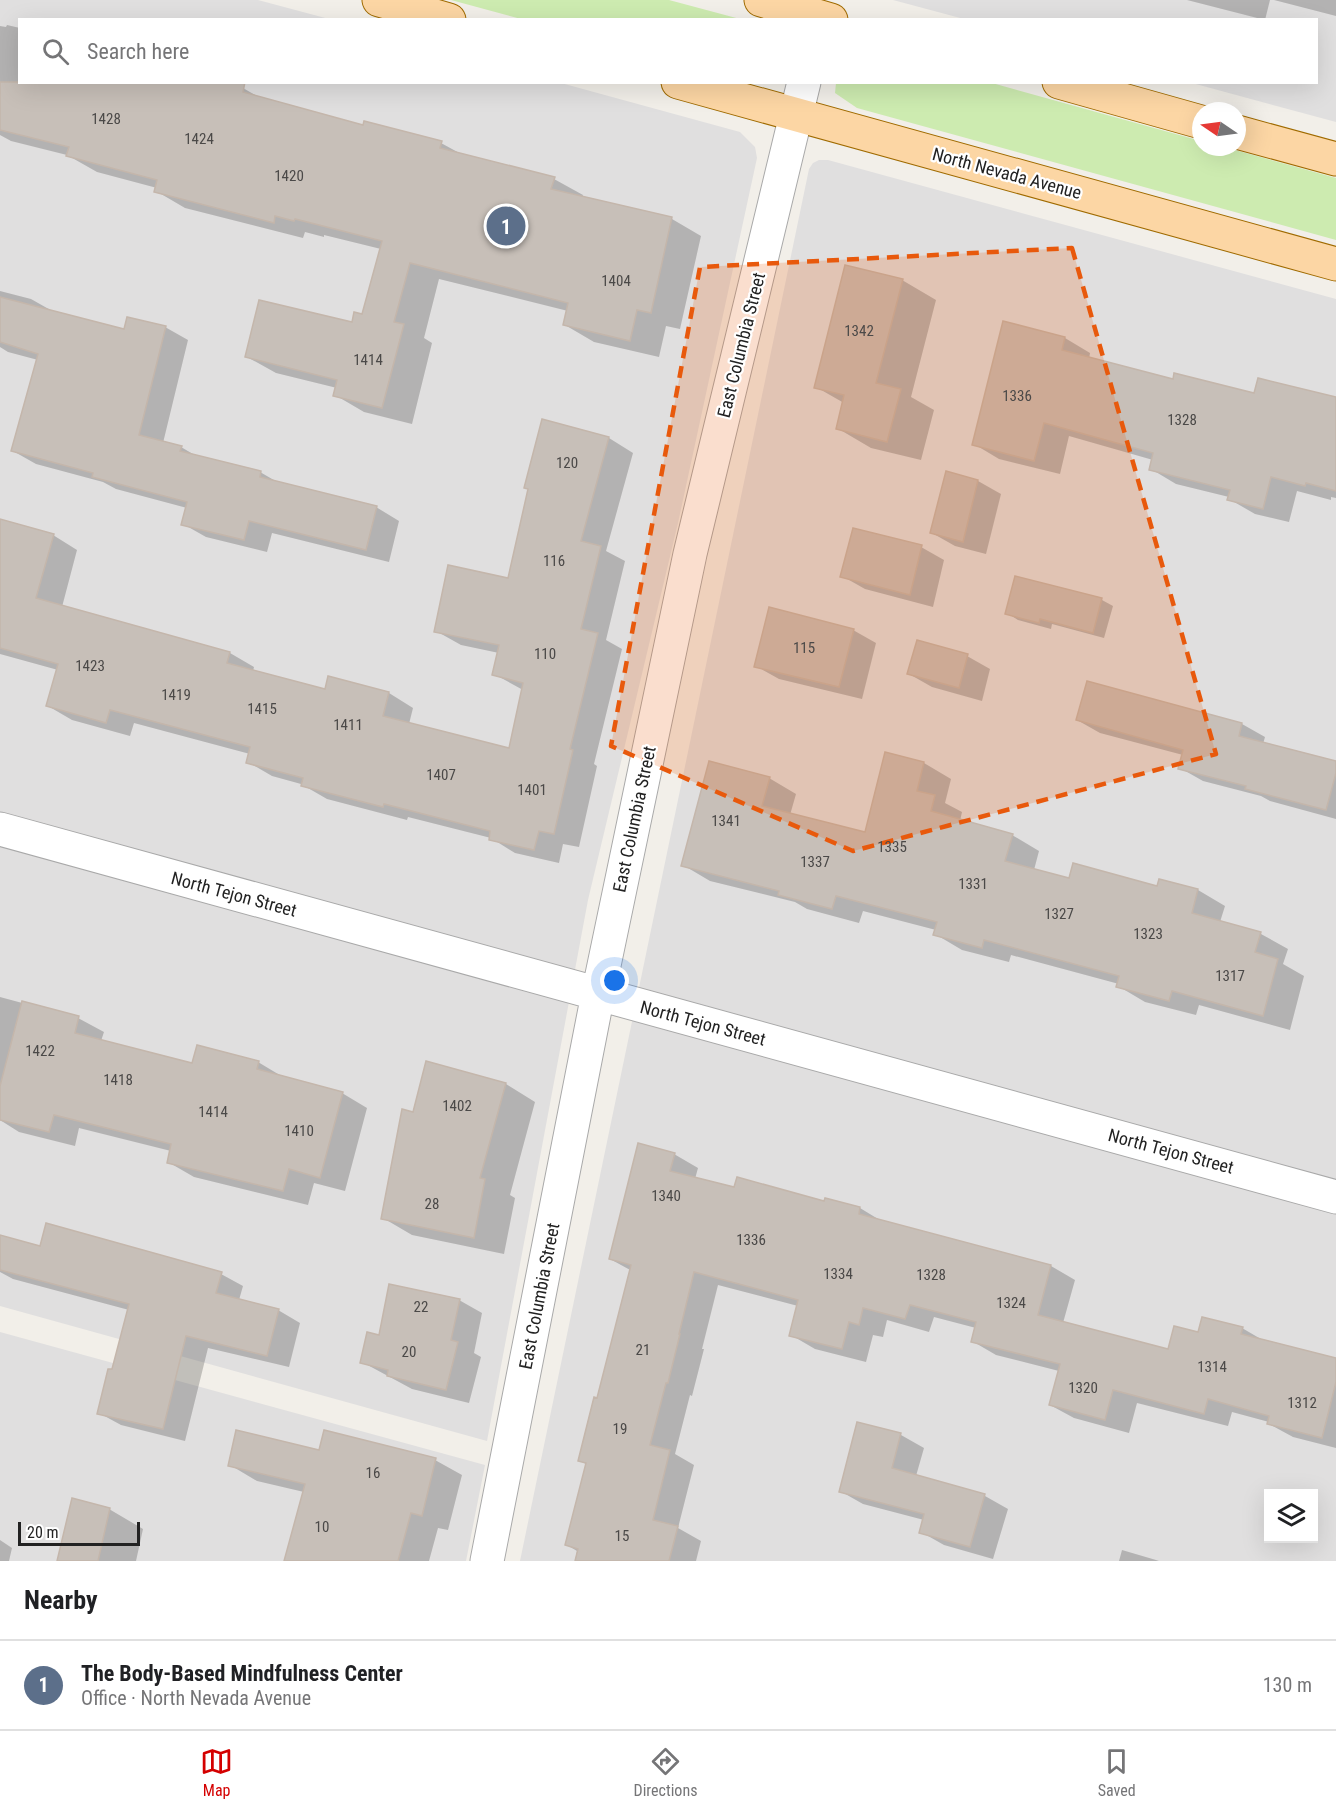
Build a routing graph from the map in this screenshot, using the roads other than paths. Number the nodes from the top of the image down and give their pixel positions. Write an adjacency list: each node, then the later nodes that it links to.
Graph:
1 (379, 0): 4 (main road)
2 (761, 0): 3 (main road)
3 (823, 14)
4 (442, 18)
5 (685, 84): 8 (main road, North Nevada Avenue)
6 (804, 84): 8 (street, East Columbia Street)
7 (1066, 84): 9 (main road)
8 (797, 115): 12 (main road, North Nevada Avenue); 14 (street, East Columbia Street)
9 (1192, 119)
10 (1246, 134): 11 (main road)
11 (1336, 159)
12 (1336, 264)
13 (0, 829): 14 (street, North Tejon Street)
14 (598, 994): 15 (street, North Tejon Street); 16 (street, East Columbia Street)
15 (1336, 1197)
16 (487, 1561)

